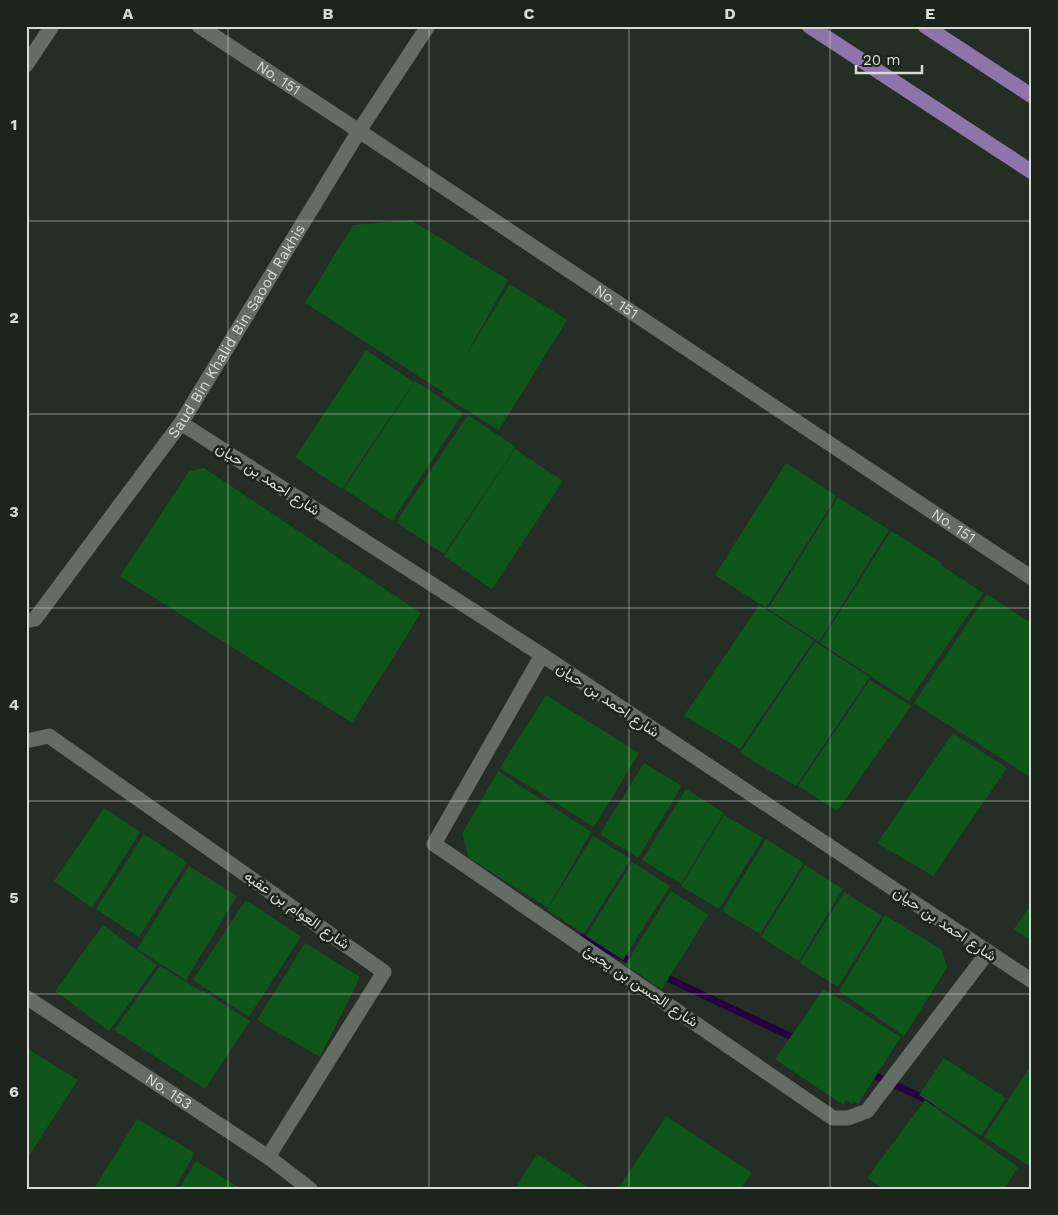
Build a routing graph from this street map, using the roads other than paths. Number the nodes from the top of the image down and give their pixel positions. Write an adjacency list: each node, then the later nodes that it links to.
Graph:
1 (52, 26): 6 (street)
2 (199, 26): 8 (street, No. 151)
3 (428, 26): 8 (street, Saud Bin Khalid Bin Saood Rakhis)
4 (809, 26): 9 (main road)
5 (925, 26): 7 (main road)
6 (26, 65)
7 (1032, 96)
8 (359, 131): 10 (street, Saud Bin Khalid Bin Saood Rakhis); 11 (street, No. 151)
9 (1032, 172)
10 (181, 423): 12 (street, Saud Bin Khalid Bin Saood Rakhis); 13 (street, شارع احمد بن حيان)
11 (1032, 578)
12 (26, 621)
13 (542, 656): 15 (street, شارع احمد بن حيان); 15 (street, شارع الحسن بن يحيئ)
14 (26, 741): 18 (street, شارع العوام بن عقبه)
15 (988, 952): 16 (street, شارع احمد بن حيان)
16 (1032, 981)
17 (26, 997): 18 (street, No. 153)
18 (268, 1157): 19 (street, No. 153)
19 (310, 1189)

